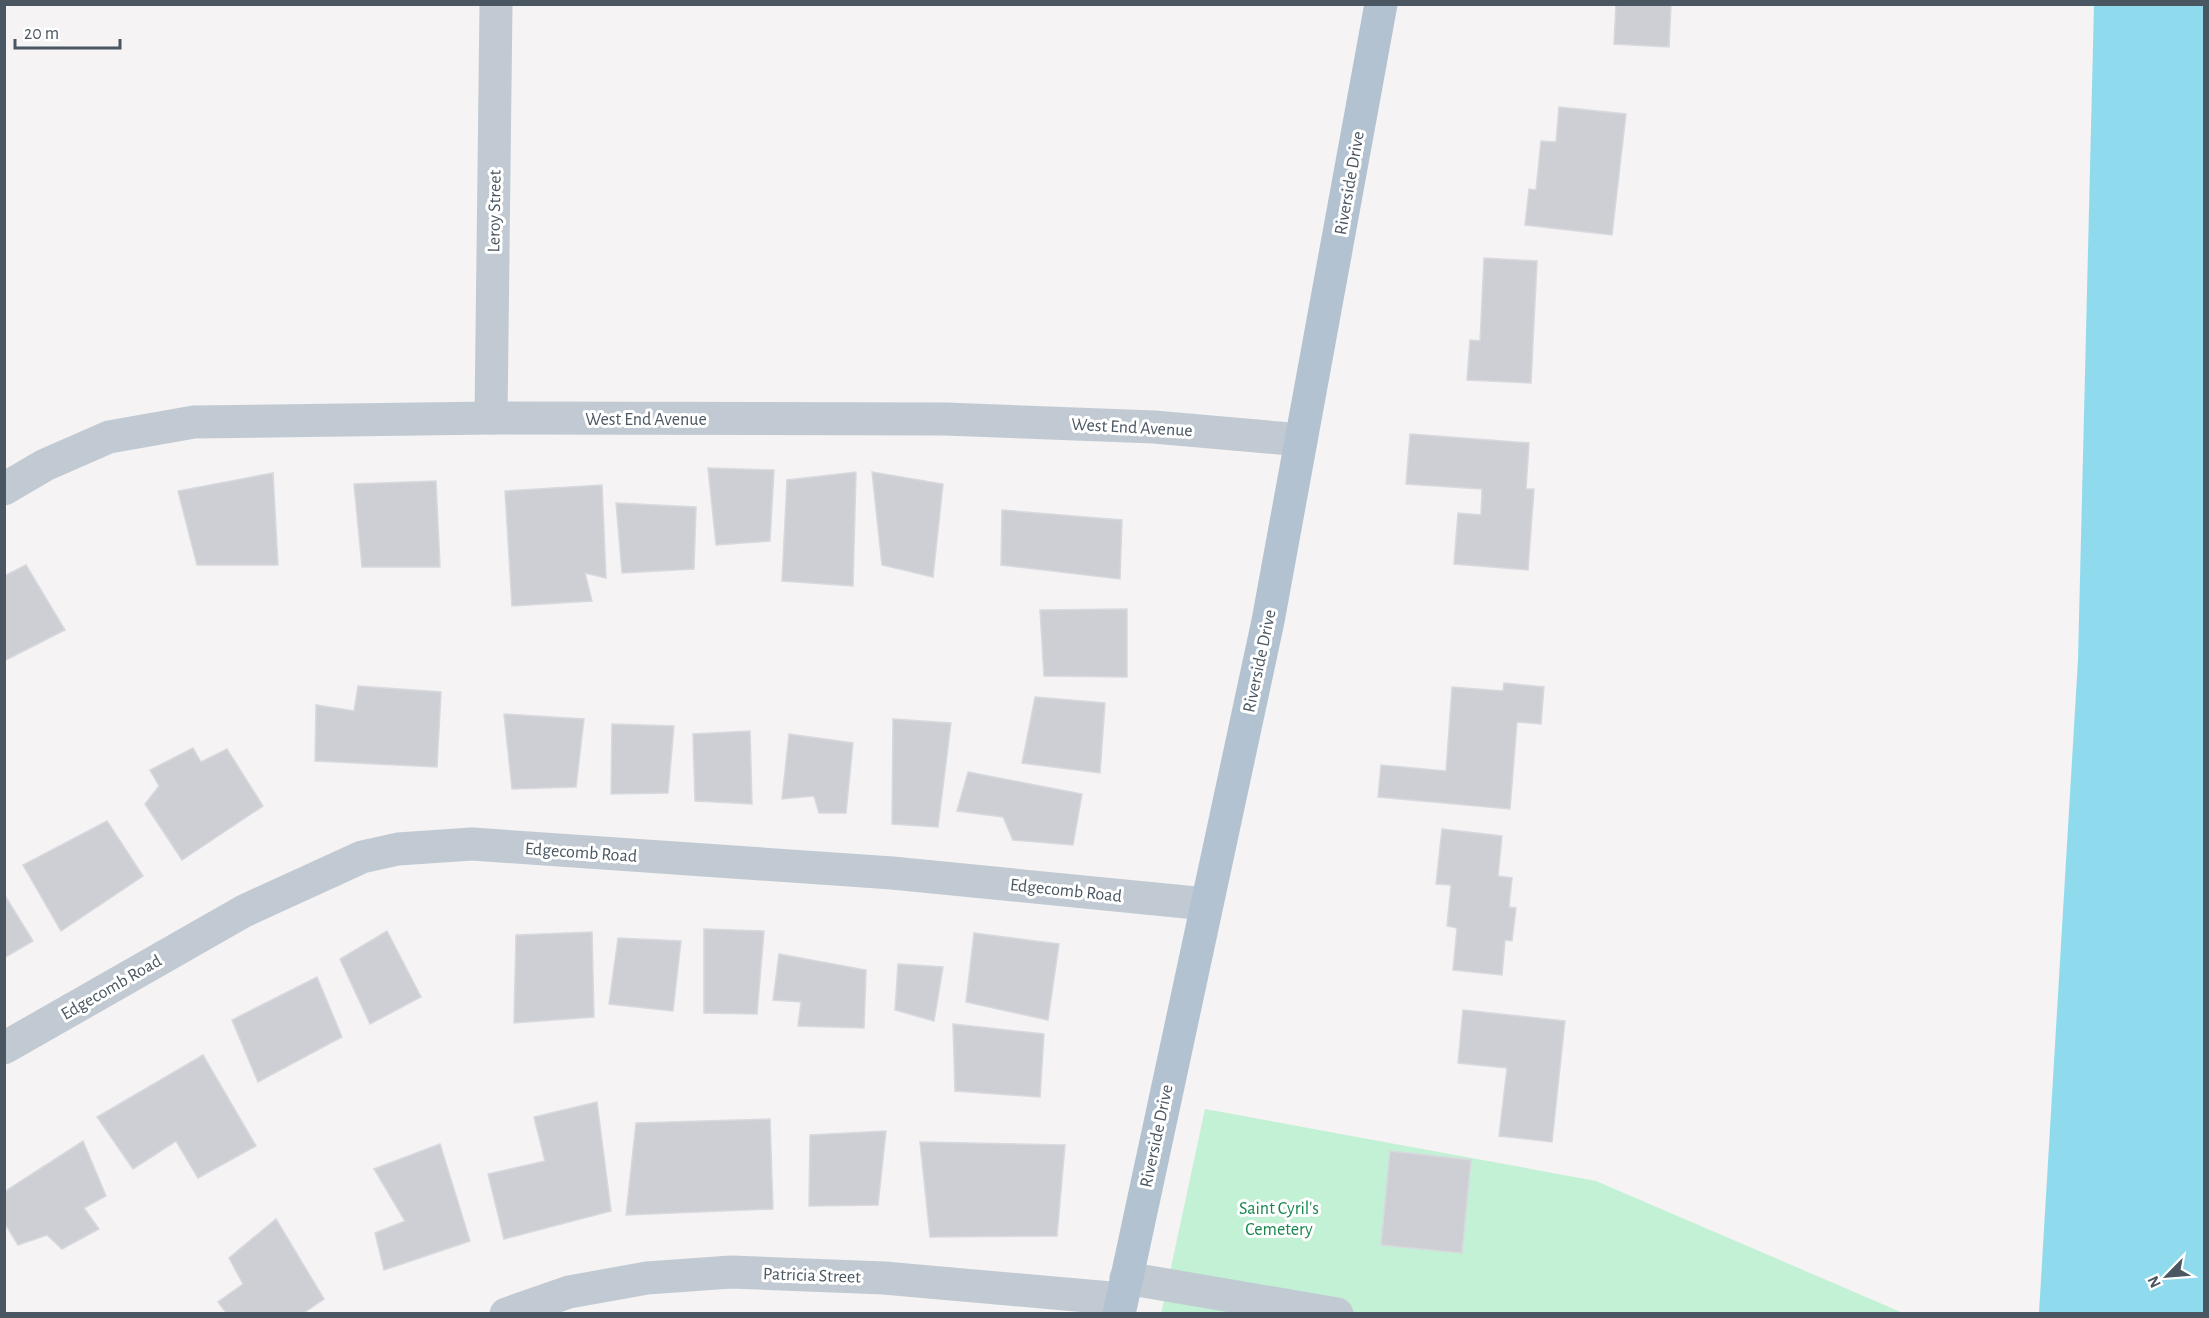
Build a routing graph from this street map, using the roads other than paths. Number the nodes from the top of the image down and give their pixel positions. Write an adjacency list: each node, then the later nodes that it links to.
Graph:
1 (496, 4): 3 (street, Leroy Street)
2 (1381, 4): 4 (main road, Riverside Drive)
3 (491, 418): 4 (street, West End Avenue); 5 (street, West End Avenue)
4 (1301, 440): 6 (main road, Riverside Drive)
5 (4, 489)
6 (1206, 904): 7 (street, Edgecomb Road); 8 (main road, Riverside Drive)
7 (4, 1048)
8 (1122, 1297): 9 (street, Patricia Street); 11 (street, Patricia Street)
9 (570, 1303): 10 (street, Patricia Street)
10 (506, 1314)
11 (1337, 1314)

